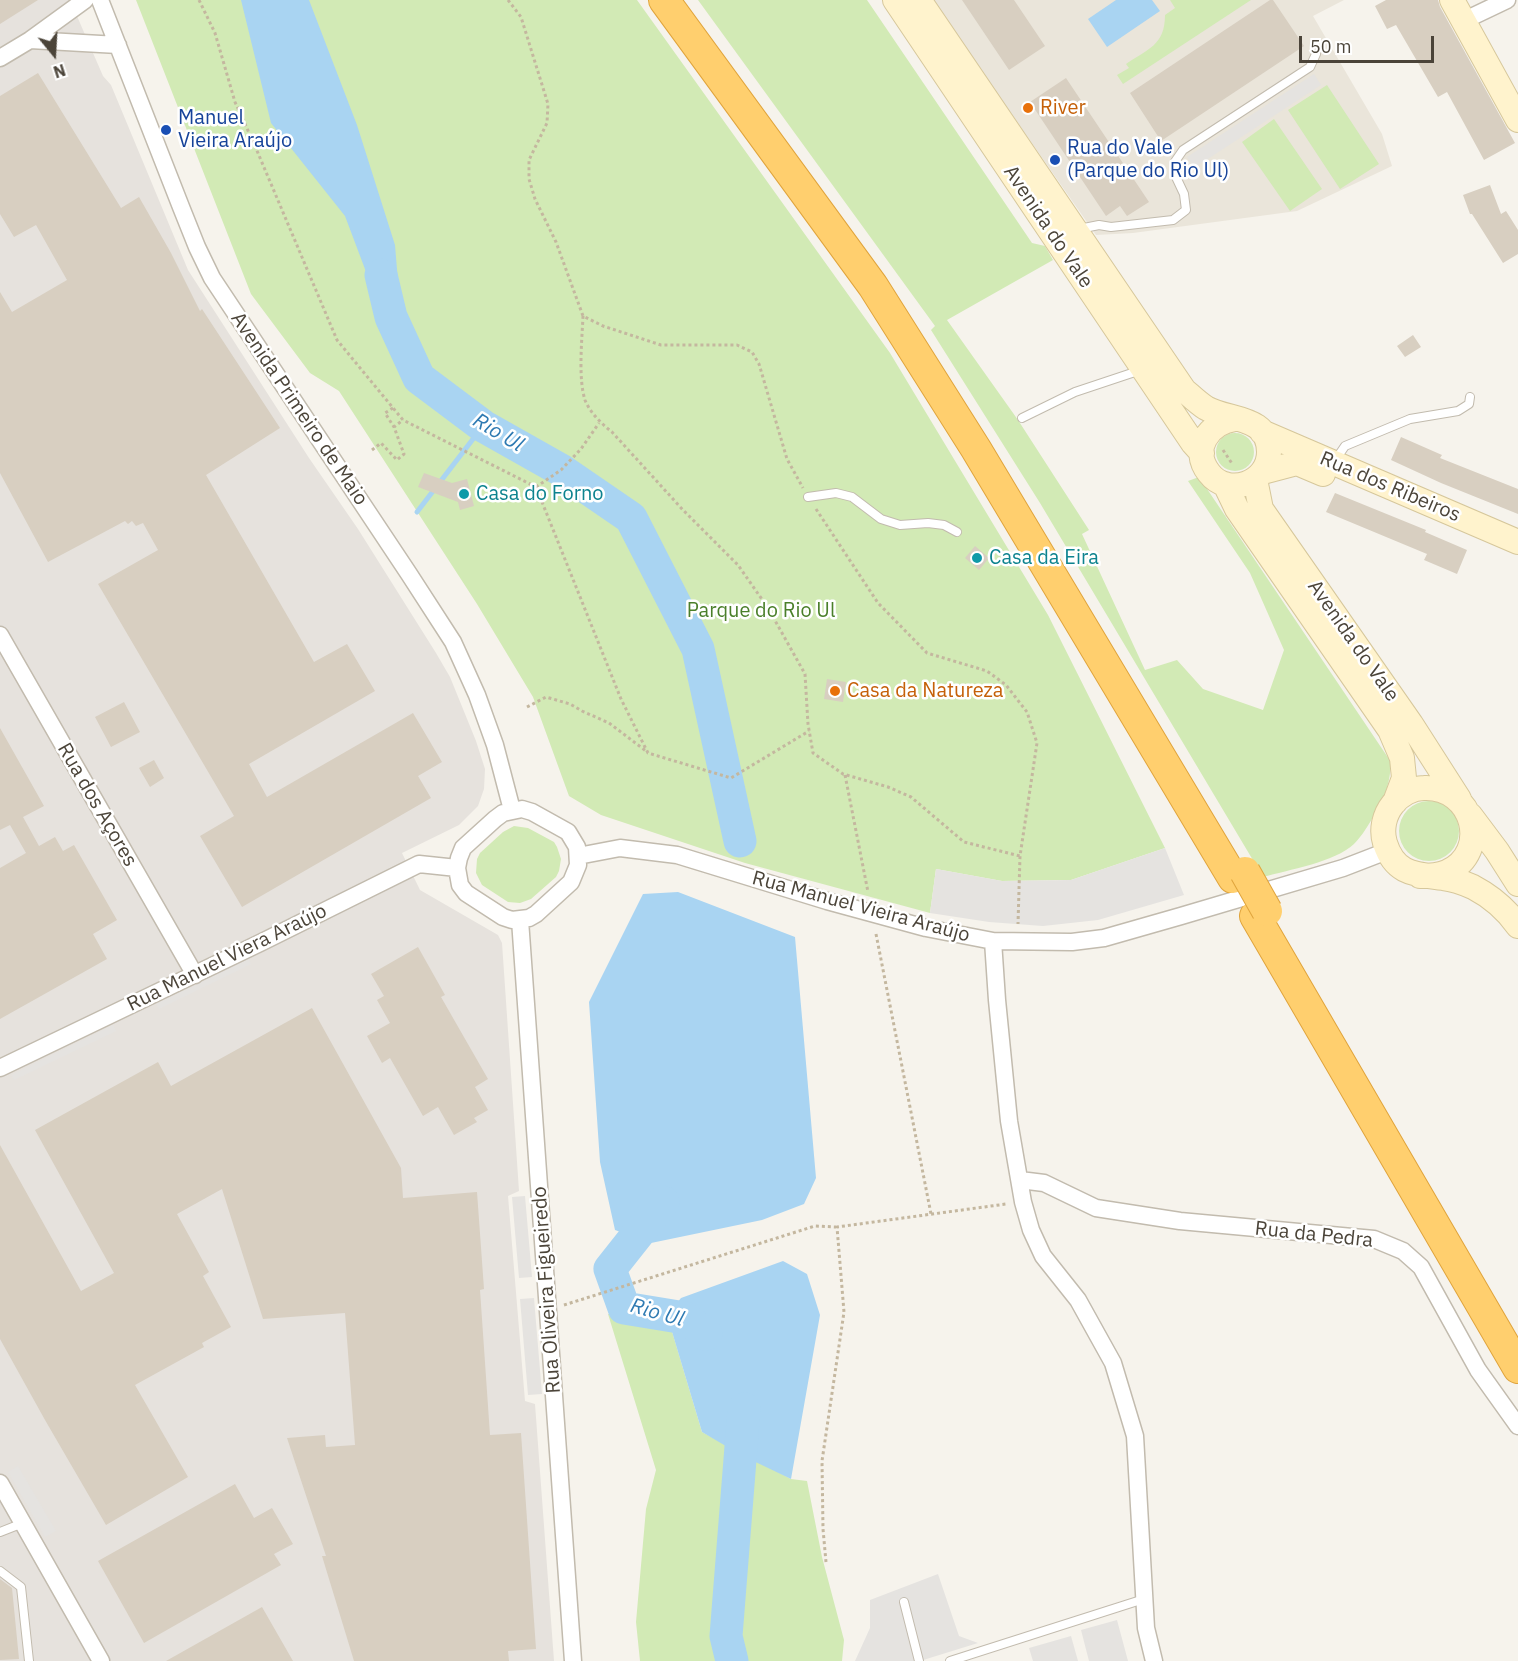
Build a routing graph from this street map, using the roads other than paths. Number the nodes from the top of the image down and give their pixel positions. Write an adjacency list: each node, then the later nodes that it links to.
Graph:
1 (85, 0): 10 (street)
2 (100, 0): 11 (street, Avenida Primeiro de Maio)
3 (664, 0): 37 (highway)
4 (679, 0): 37 (highway)
5 (895, 0): 17 (main road, Avenida do Vale)
6 (919, 0): 16 (main road, Avenida do Vale)
7 (1452, 0): 9 (main road)
8 (1507, 0): 9 (street)
9 (1469, 12): 14 (main road); 15 (main road)
10 (30, 40): 11 (street); 13 (street)
11 (118, 45): 33 (street, Avenida Primeiro de Maio)
12 (1316, 54): 16 (lane)
13 (0, 58)
14 (1518, 93)
15 (1518, 120)
16 (1076, 229): 20 (main road, Avenida do Vale)
17 (1143, 368): 19 (lane); 22 (main road, Avenida do Vale)
18 (1470, 397): 23 (lane)
19 (1022, 418)
20 (1235, 419): 21 (main road, Avenida do Vale); 22 (main road)
21 (1262, 432): 23 (main road, Rua dos Ribeiros); 24 (main road, Avenida do Vale)
22 (1202, 453): 25 (main road, Avenida do Vale)
23 (1334, 462): 28 (main road, Rua dos Ribeiros)
24 (1259, 475): 25 (main road); 29 (main road, Rua dos Ribeiros); 32 (main road, Avenida do Vale)
25 (1225, 484): 31 (main road, Avenida do Vale)
26 (808, 497): 27 (lane)
27 (957, 532)
28 (1518, 542)
29 (1518, 560)
30 (0, 635): 44 (street, Rua dos Açores)
31 (1395, 801): 32 (main road); 34 (main road)
32 (1464, 807): 38 (main road); 39 (main road, Avenida do Vale)
33 (512, 810): 35 (street); 36 (street)
34 (1387, 851): 38 (main road); 43 (street, Rua Manuel Vieira Araújo)
35 (578, 856): 41 (street); 43 (street, Rua Manuel Vieira Araújo)
36 (458, 868): 41 (street); 44 (street, Rua Manuel Viera Araújo)
37 (1239, 875): 40 (highway, bridge)
38 (1420, 876): 42 (main road)
39 (1518, 884)
40 (1261, 914): 47 (highway); 48 (highway)
41 (520, 920): 58 (street, Rua Oliveira Figueiredo)
42 (1518, 926)
43 (993, 941): 46 (street)
44 (195, 975): 45 (street, Rua Manuel Viera Araújo)
45 (0, 1068)
46 (1020, 1180): 49 (street, Rua da Pedra); 54 (street)
47 (1518, 1336)
48 (1518, 1368)
49 (1518, 1426)
50 (0, 1483): 51 (street)
51 (23, 1523): 52 (lane); 57 (street)
52 (0, 1532)
53 (0, 1570): 56 (lane)
54 (1144, 1599): 60 (lane); 61 (street)
55 (904, 1602): 59 (lane)
56 (29, 1661)
57 (101, 1661)
58 (573, 1661)
59 (919, 1661)
60 (950, 1661)
61 (1154, 1661)

